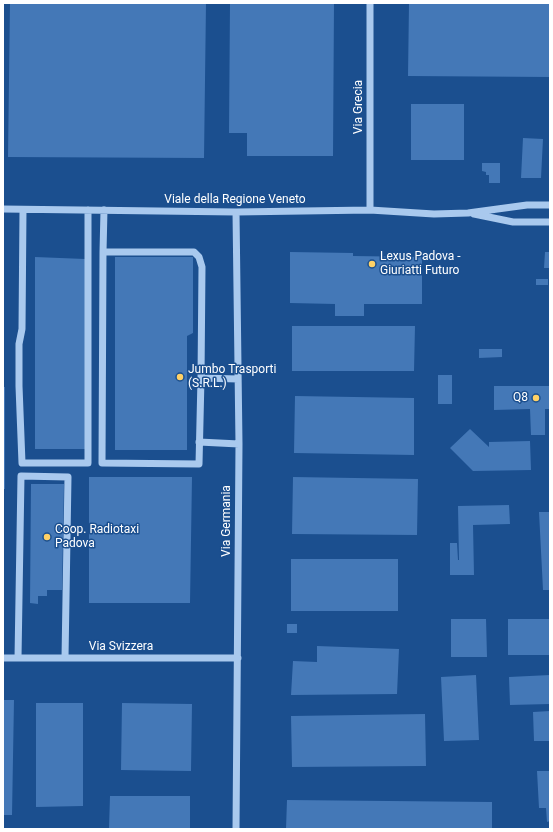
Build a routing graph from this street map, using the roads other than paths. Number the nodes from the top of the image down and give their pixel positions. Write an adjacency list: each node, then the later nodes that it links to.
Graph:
1 (370, 3): 7 (street, Via Grecia)
2 (550, 204): 9 (street, Viale della Regione Veneto)
3 (3, 209): 4 (street, Viale della Regione Veneto)
4 (23, 210): 5 (street, Viale della Regione Veneto); 5 (street)
5 (88, 210): 6 (street, Viale della Regione Veneto)
6 (104, 210): 8 (street, Viale della Regione Veneto); 11 (street)
7 (370, 210): 8 (street, Viale della Regione Veneto); 9 (street, Viale della Regione Veneto)
8 (236, 212): 13 (street, Via Germania)
9 (468, 213): 10 (street, Viale della Regione Veneto)
10 (550, 222)
11 (103, 252): 12 (street); 14 (street)
12 (201, 378): 13 (street); 14 (street)
13 (238, 379): 15 (street, Via Germania)
14 (199, 442): 15 (street)
15 (239, 444): 19 (street, Via Germania)
16 (3, 658): 17 (street, Via Svizzera)
17 (18, 658): 18 (street, Via Svizzera); 18 (street)
18 (66, 658): 19 (street, Via Svizzera)
19 (238, 658): 20 (street, Via Germania)
20 (236, 829)

